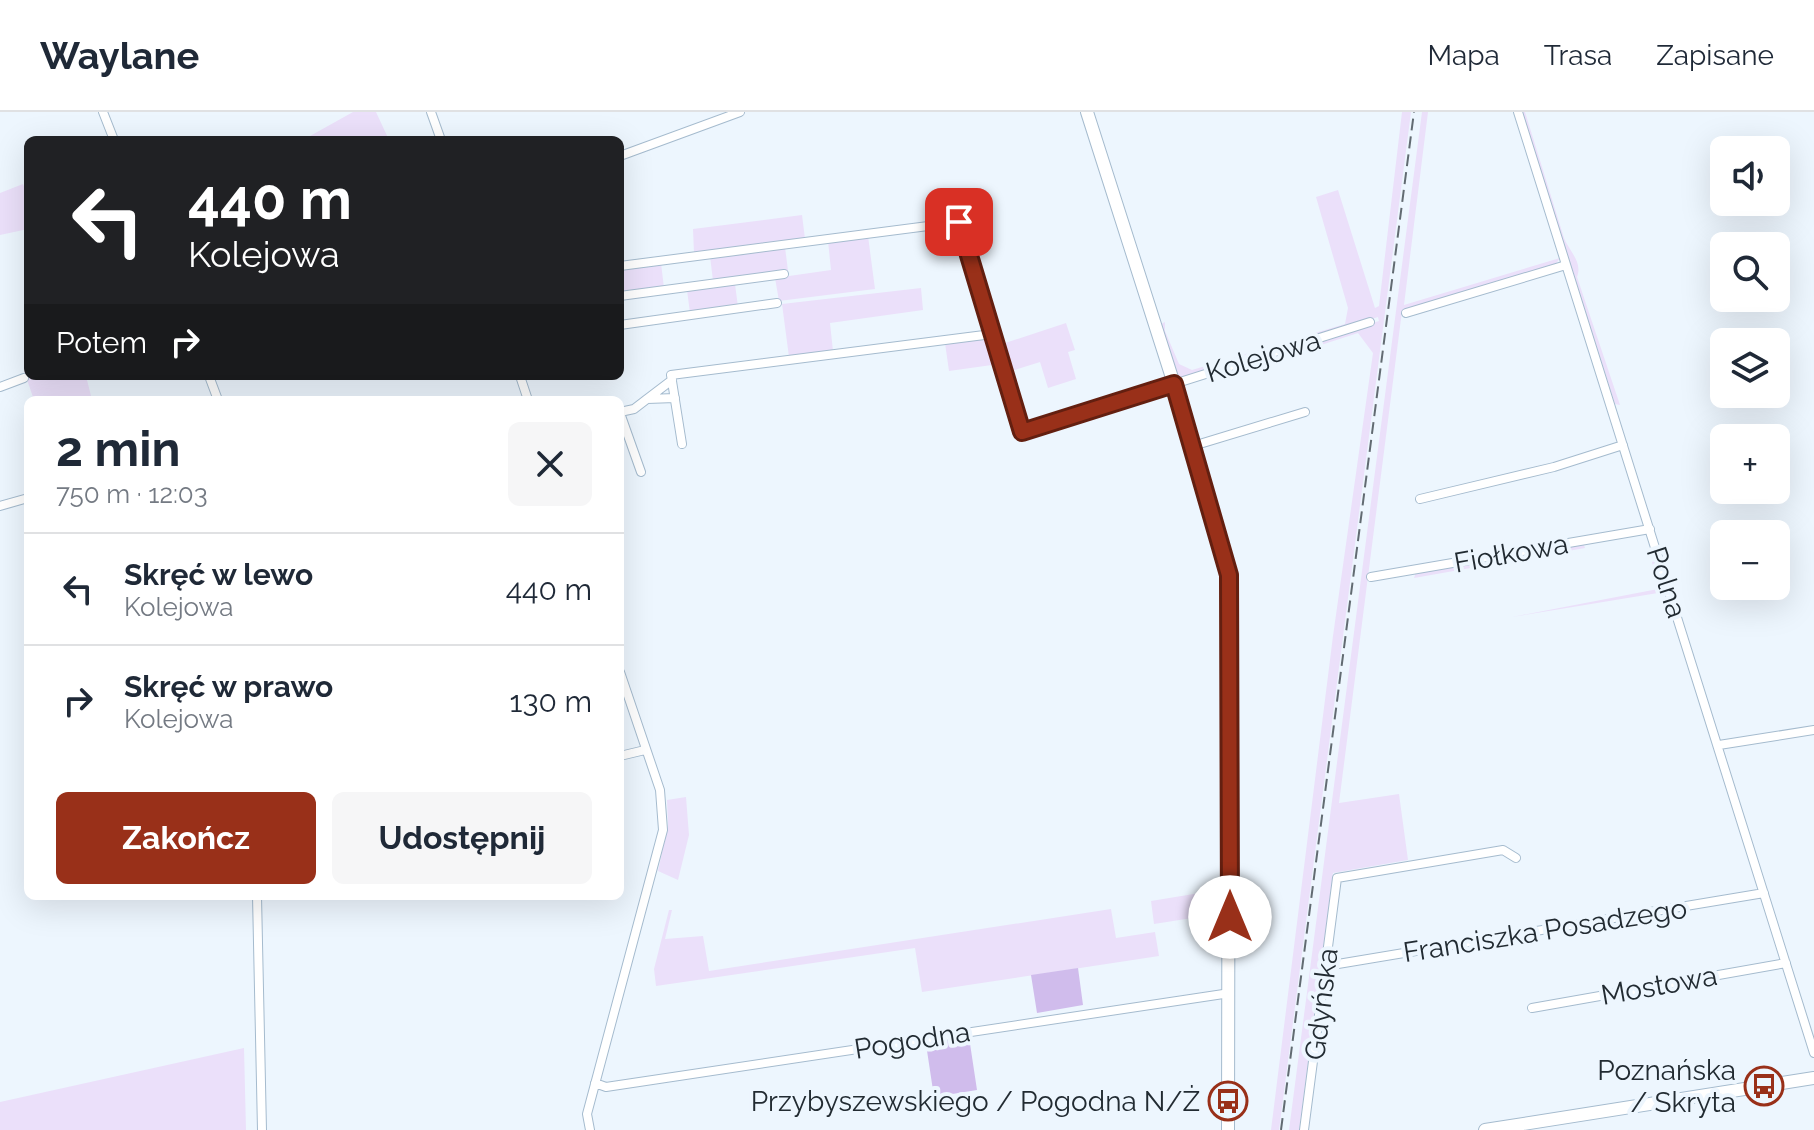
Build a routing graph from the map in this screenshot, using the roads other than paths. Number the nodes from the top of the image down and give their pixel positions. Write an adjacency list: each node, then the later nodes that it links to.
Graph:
1 (103, 112): 6 (street)
2 (431, 112): 7 (street)
3 (740, 112): 8 (street)
4 (1087, 112): 22 (street)
5 (1518, 112): 12 (street, Polna)
6 (112, 136)
7 (440, 136)
8 (624, 155)
9 (951, 199): 10 (street, Kolejowa)
10 (959, 222): 11 (street); 19 (street, Kolejowa)
11 (624, 265)
12 (1566, 265): 16 (street); 30 (street, Polna)
13 (784, 274): 14 (street)
14 (624, 295)
15 (777, 303): 18 (street)
16 (1406, 313)
17 (1370, 322): 22 (street, Kolejowa)
18 (624, 324)
19 (992, 334): 21 (street); 22 (street, Kolejowa)
20 (24, 378): 23 (street)
21 (672, 380): 24 (street); 25 (street)
22 (1174, 384): 31 (street)
23 (0, 387)
24 (675, 398): 25 (street); 29 (street)
25 (647, 399): 26 (street)
26 (624, 411)
27 (1305, 412): 31 (street)
28 (624, 423): 32 (street)
29 (682, 444)
30 (1623, 445): 34 (street); 36 (street, Polna)
31 (1193, 446): 48 (street)
32 (641, 472)
33 (24, 499): 35 (street)
34 (1420, 499)
35 (0, 506)
36 (1650, 529): 37 (street, Fiołkowa); 40 (street, Polna)
37 (1371, 577)
38 (624, 684): 41 (street)
39 (1814, 730): 40 (street)
40 (1719, 745): 44 (street, Polna)
41 (645, 750): 42 (street); 52 (street)
42 (624, 755)
43 (1516, 858): 47 (street, Gdyńska)
44 (1764, 893): 46 (street, Polna); 47 (street, Franciszka Posadzego)
45 (257, 900): 53 (street)
46 (1786, 963): 49 (street, Mostowa); 50 (street, Polna)
47 (1326, 966): 56 (street, Gdyńska)
48 (1230, 993): 52 (street, Pogodna); 55 (street)
49 (1532, 1008)
50 (1814, 1053)
51 (1814, 1078): 57 (street)
52 (595, 1083): 54 (street)
53 (262, 1130)
54 (590, 1130)
55 (1228, 1130)
56 (1304, 1130)
57 (1485, 1130)

